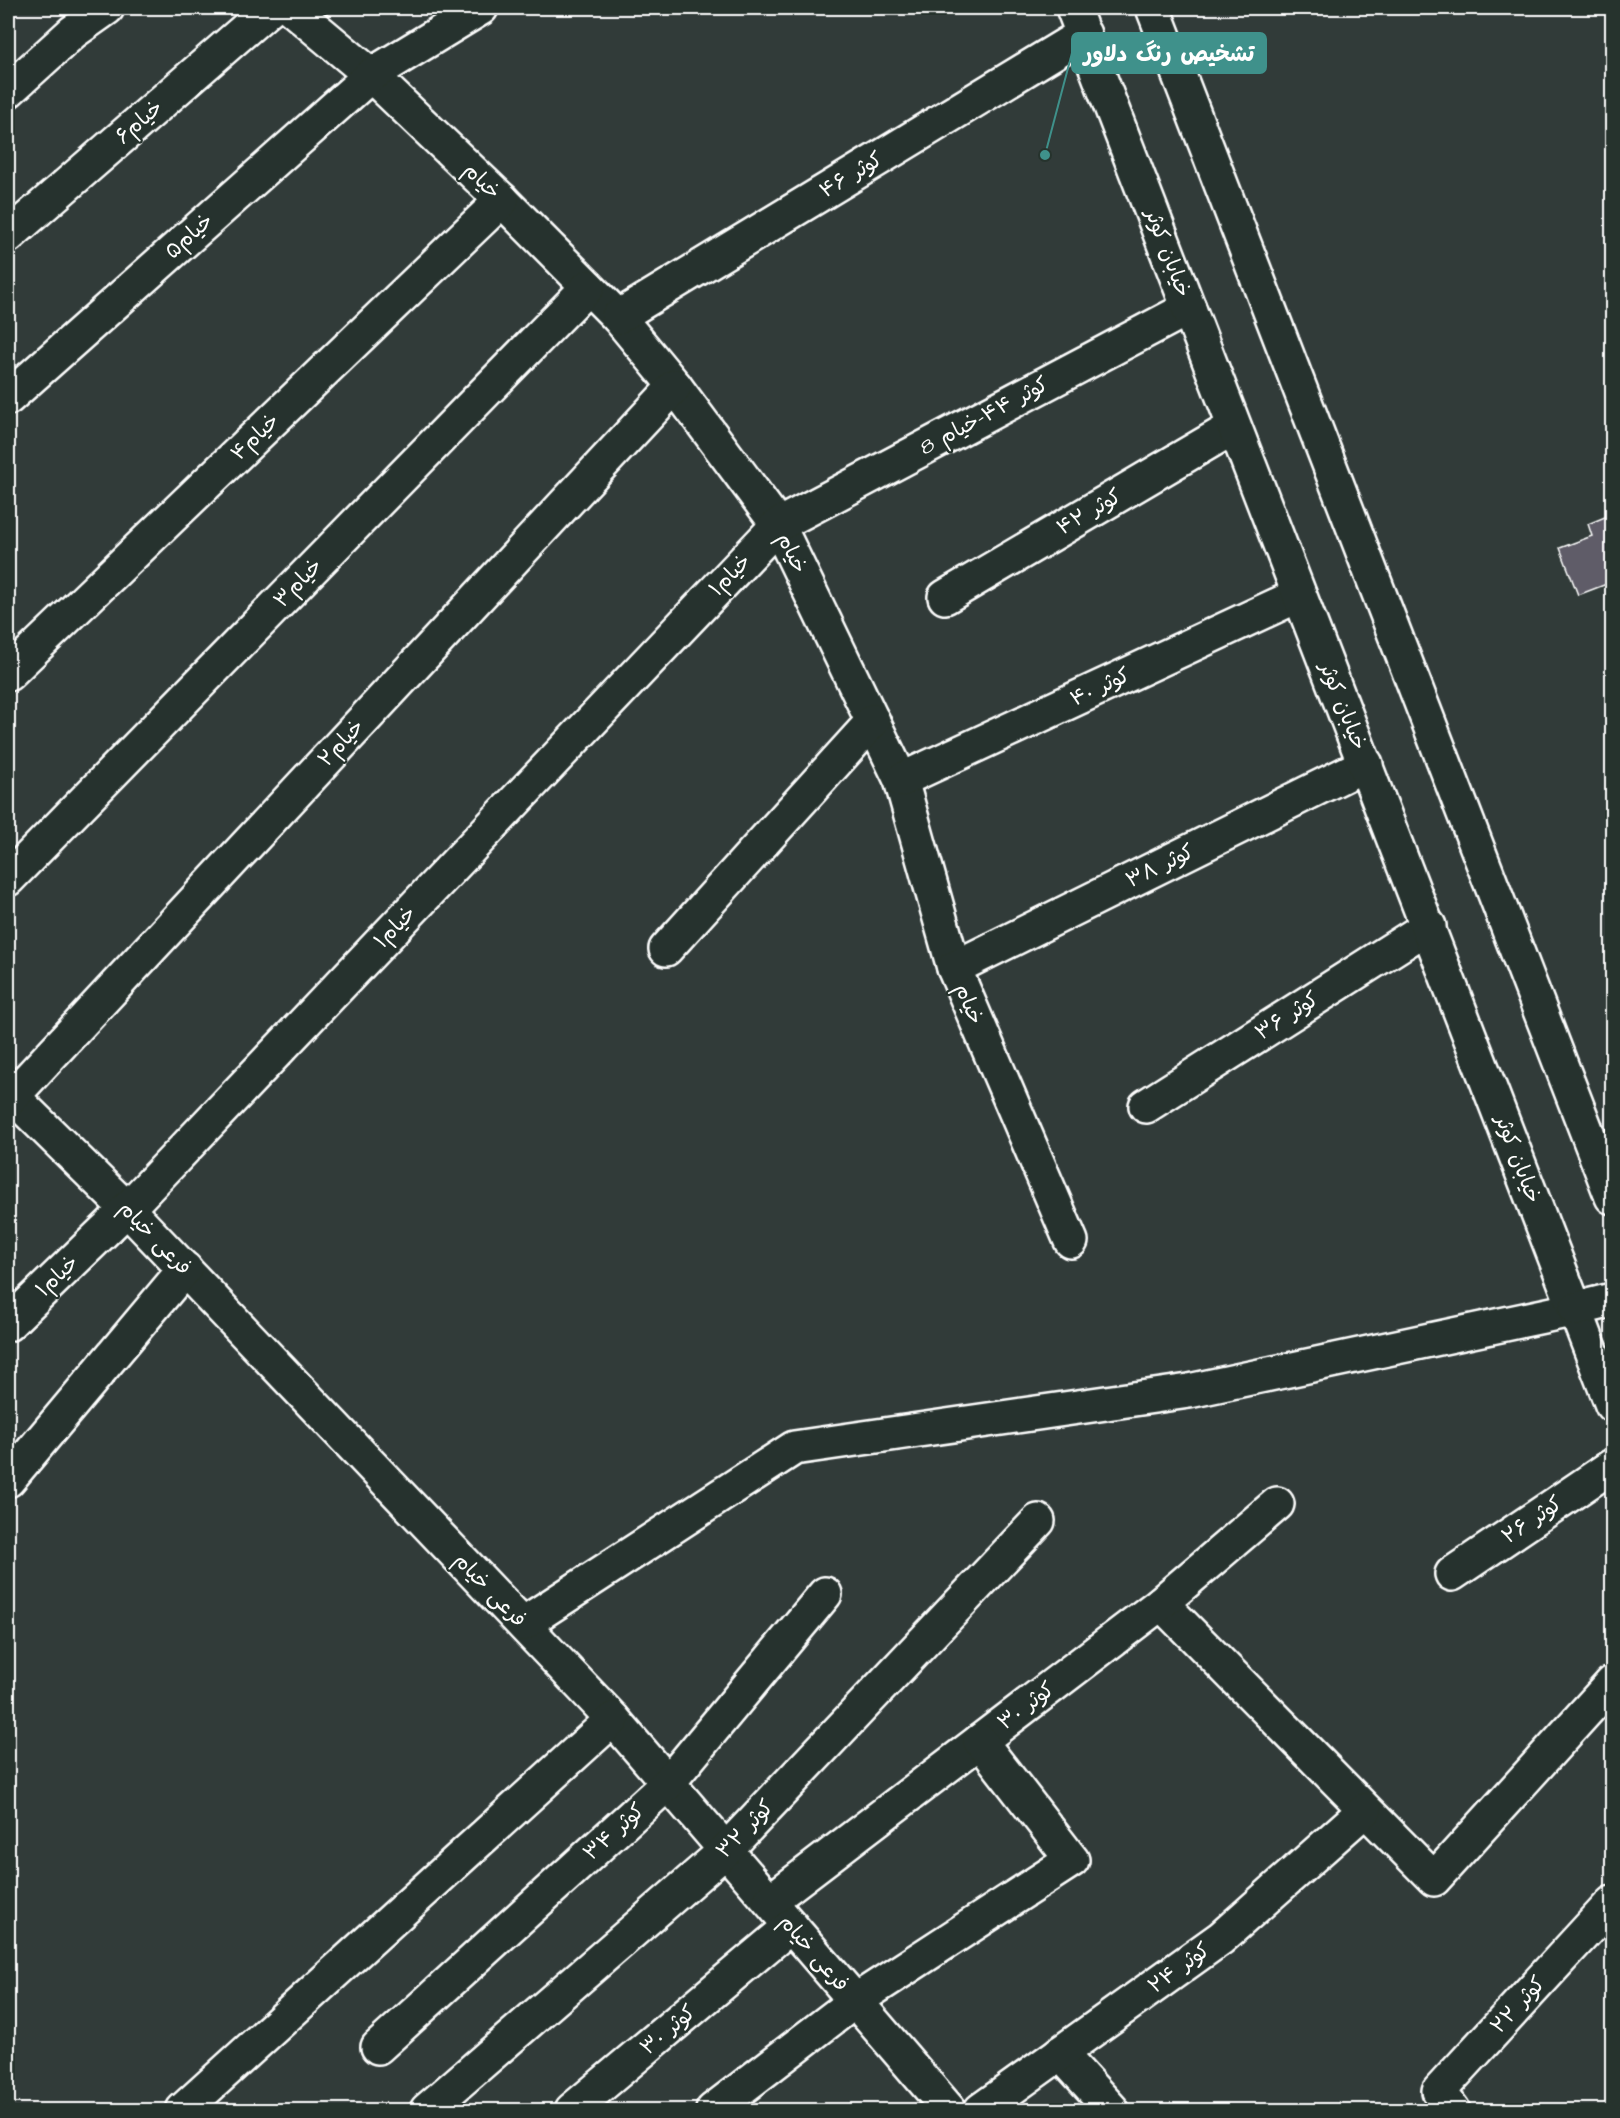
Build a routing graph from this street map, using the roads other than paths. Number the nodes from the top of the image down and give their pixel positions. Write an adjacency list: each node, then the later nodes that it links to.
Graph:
1 (107, 8): 8 (street)
2 (270, 8): 10 (street, خیام۶)
3 (291, 8): 7 (street, خیام)
4 (482, 8): 7 (street, خیام۵)
5 (1153, 8): 30 (street)
6 (1079, 21): 12 (street, خیابان کوثر); 13 (street, کوثر ۴۶)
7 (371, 75): 9 (street, خیام); 15 (street, خیام۵)
8 (8, 91)
9 (502, 200): 11 (street, خیام); 20 (street, خیام۴)
10 (8, 236)
11 (588, 287): 13 (street, خیام); 24 (street, خیام۳)
12 (1189, 308): 16 (street, خیابان کوثر); 17 (street, کوثر ۴۴-خیام 8)
13 (618, 316): 14 (street, خیام)
14 (675, 386): 17 (street, خیام); 28 (street, خیام۲)
15 (8, 398)
16 (1234, 427): 18 (street, خیابان کوثر); 19 (street, کوثر ۴۲)
17 (778, 525): 21 (street, خیام); 31 (street, خیام۱)
18 (1299, 595): 22 (street, خیابان کوثر); 23 (street, کوثر ۴۰)
19 (945, 597)
20 (8, 674)
21 (873, 721): 23 (street, خیام); 26 (street)
22 (1366, 764): 25 (street, خیابان کوثر); 27 (street, کوثر ۳۸)
23 (901, 780): 27 (street, خیام)
24 (8, 879)
25 (1429, 926): 29 (street, کوثر ۳۶); 35 (street, خیابان کوثر)
26 (666, 949)
27 (954, 968): 32 (street, خیام)
28 (9, 1096): 31 (street, فرعی خیام)
29 (1146, 1106)
30 (1612, 1197)
31 (128, 1209): 33 (street, فرعی خیام); 36 (street, خیام۱)
32 (1071, 1241)
33 (185, 1269): 39 (street); 45 (street, فرعی خیام)
34 (1612, 1299): 35 (street)
35 (1576, 1309): 37 (street, خیابان کوثر); 45 (street)
36 (8, 1324)
37 (1612, 1405)
38 (1612, 1466): 42 (street, کوثر ۲۶)
39 (8, 1480)
40 (1277, 1504): 44 (street, کوثر ۳۰)
41 (1038, 1521): 51 (street, کوثر ۳۲)
42 (1452, 1574)
43 (825, 1594): 49 (street, کوثر ۳۴)
44 (1161, 1603): 48 (street, کوثر ۳۰); 50 (street)
45 (523, 1624): 47 (street, فرعی خیام)
46 (1612, 1683): 50 (street)
47 (613, 1719): 49 (street, فرعی خیام); 58 (street)
48 (980, 1742): 52 (street, کوثر ۳۰); 55 (street)
49 (668, 1784): 51 (street, فرعی خیام); 56 (street, کوثر ۳۴)
50 (1365, 1810): 57 (street, کوثر ۲۴)
51 (724, 1851): 52 (street, فرعی خیام); 59 (street, کوثر ۳۲)
52 (770, 1901): 54 (street, فرعی خیام)
53 (1612, 1903): 65 (street, کوثر ۲۲)
54 (791, 1926): 55 (street, فرعی خیام); 60 (street, کوثر ۳۰)
55 (855, 2001): 61 (street); 62 (street, فرعی خیام)
56 (378, 2047)
57 (1060, 2053): 63 (street, کوثر ۲۴); 64 (street)
58 (183, 2110)
59 (427, 2110)
60 (572, 2110)
61 (713, 2110)
62 (949, 2110)
63 (981, 2110)
64 (1112, 2110)
65 (1453, 2110)

